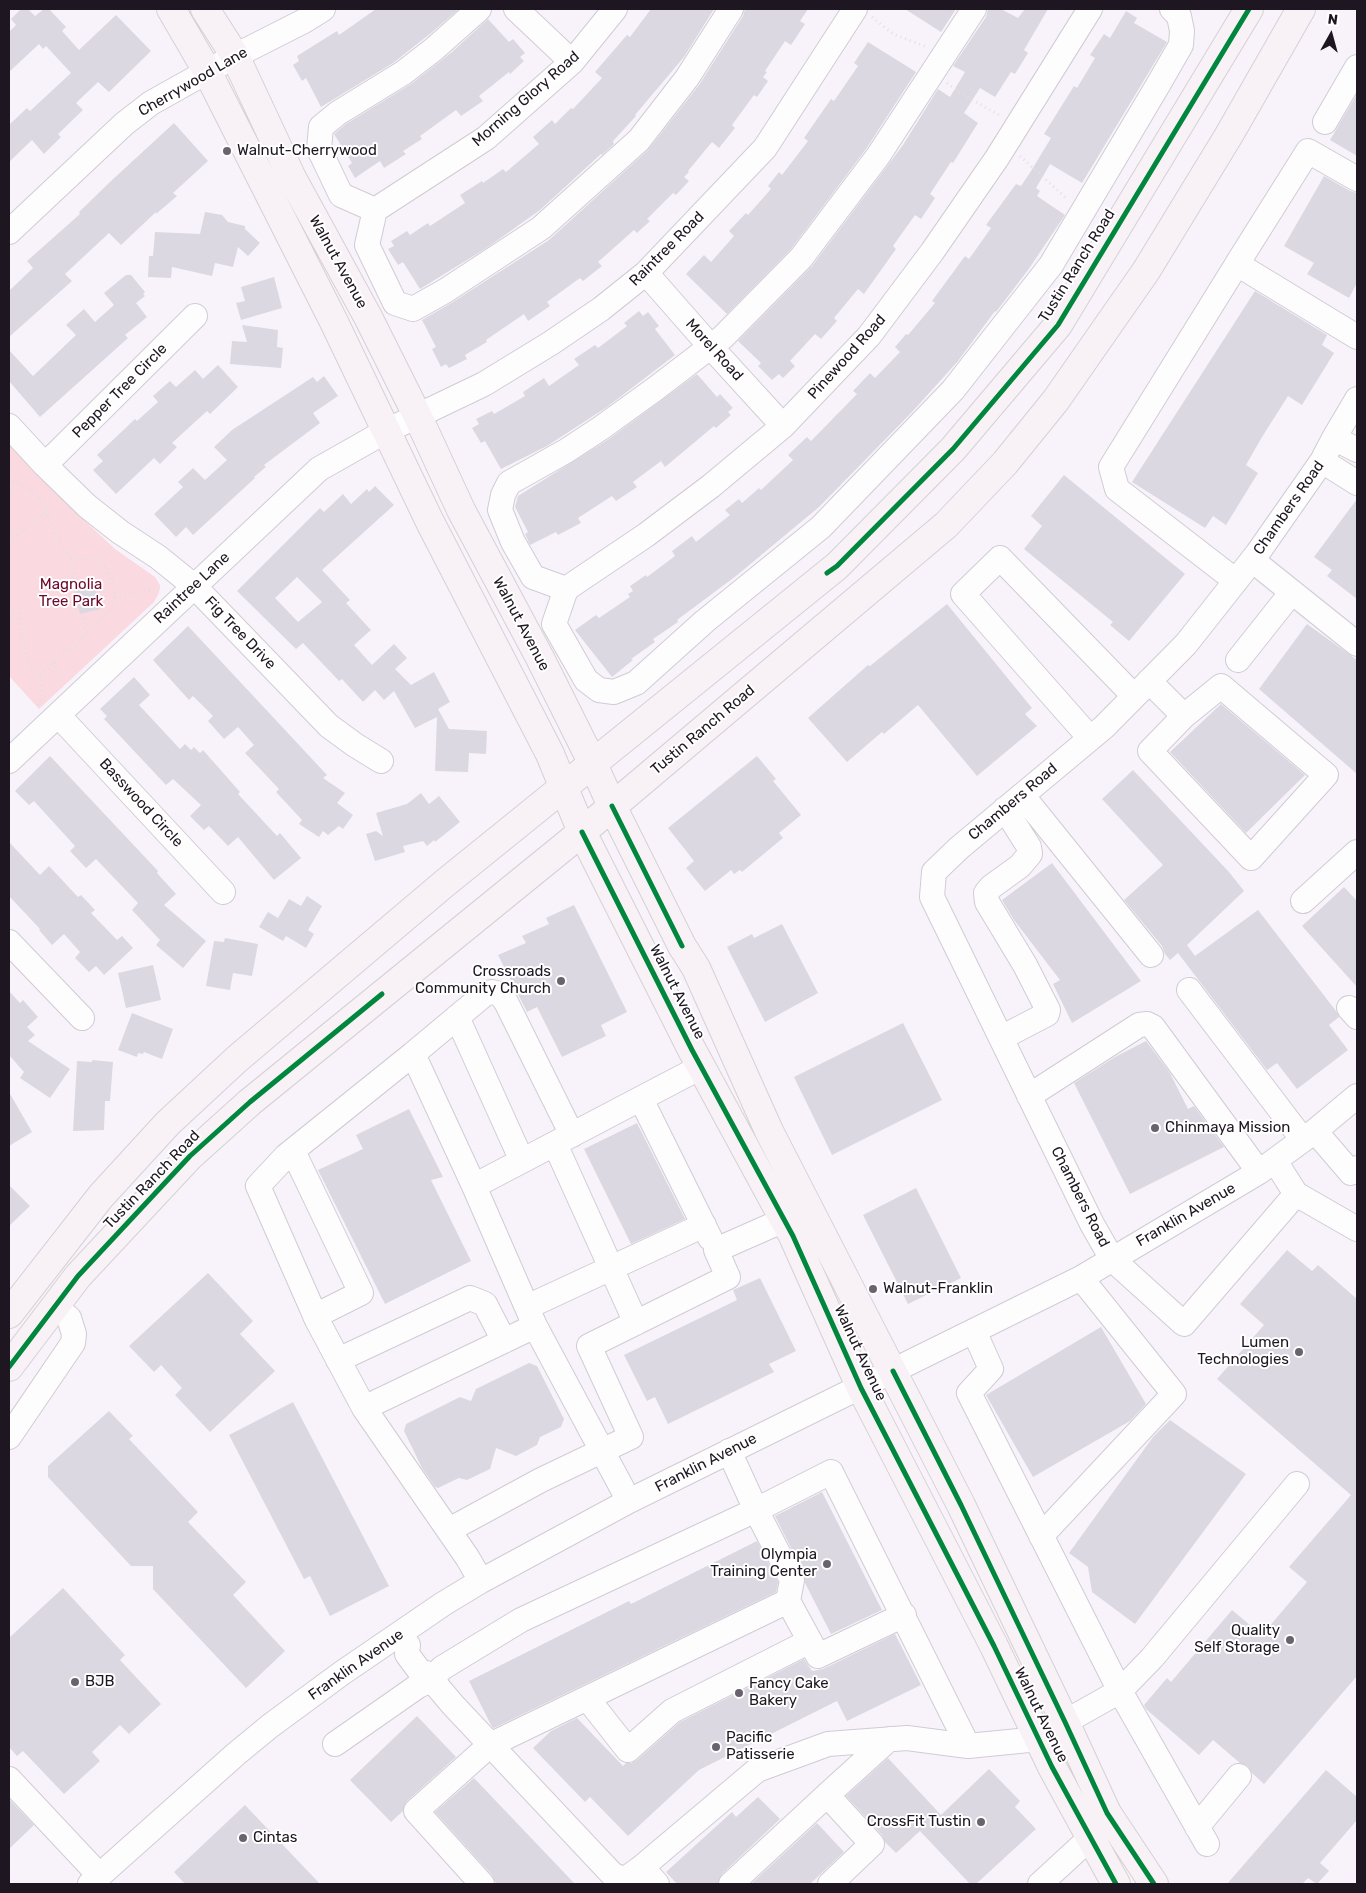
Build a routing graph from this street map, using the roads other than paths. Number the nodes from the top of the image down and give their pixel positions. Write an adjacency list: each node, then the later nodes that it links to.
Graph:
1 (170, 9): 17 (main road, Walnut Avenue)
2 (205, 9): 14 (main road, Walnut Avenue)
3 (323, 9): 14 (street, Cherrywood Lane)
4 (479, 9): 20 (street)
5 (516, 9): 15 (street)
6 (615, 9): 15 (street, Morning Glory Road)
7 (731, 9): 20 (street)
8 (974, 9): 26 (street)
9 (1090, 9): 30 (street, Pinewood Road)
10 (1172, 9): 40 (street)
11 (1249, 9): 50 (main road, Tustin Ranch Road)
12 (1301, 9): 53 (main road, Tustin Ranch Road)
13 (861, 11): 23 (street, Raintree Road)
14 (235, 56): 17 (street, Cherrywood Lane); 28 (main road, Walnut Avenue)
15 (572, 62): 20 (street, Morning Glory Road)
16 (1357, 67): 18 (street)
17 (207, 71): 21 (street, Cherrywood Lane); 31 (main road, Walnut Avenue)
18 (1325, 122)
19 (1357, 179): 22 (street)
20 (375, 210)
21 (9, 232)
22 (1237, 264): 25 (street); 38 (street)
23 (646, 273): 26 (street, Morel Road); 28 (street, Raintree Road)
24 (195, 316): 35 (street, Pepper Tree Circle)
25 (1357, 337)
26 (710, 346): 30 (street, Morel Road); 40 (street)
27 (1357, 399): 32 (street, Chambers Road)
28 (418, 417): 31 (street, Raintree Road); 50 (main road, Walnut Avenue)
29 (9, 426): 35 (street, Fig Tree Drive)
30 (783, 426): 40 (street, Pinewood Road)
31 (386, 431): 39 (street, Raintree Lane); 51 (main road, Walnut Avenue)
32 (1334, 438): 33 (street); 34 (street, Chambers Road)
33 (1357, 450)
34 (1322, 461): 36 (street); 37 (street, Chambers Road)
35 (45, 465): 39 (street, Fig Tree Drive)
36 (1357, 483)
37 (1252, 560): 38 (street, Chambers Road); 41 (street)
38 (1236, 581): 44 (street, Chambers Road)
39 (194, 586): 45 (street, Raintree Lane); 49 (street, Fig Tree Drive)
40 (566, 589)
41 (1292, 592): 42 (street); 43 (street)
42 (1357, 644)
43 (1238, 660)
44 (1142, 689): 46 (street); 47 (street, Chambers Road); 47 (street)
45 (58, 715): 48 (street, Raintree Lane); 56 (street, Basswood Circle)
46 (1184, 716): 46 (street)
47 (1090, 738): 52 (street, Chambers Road)
48 (9, 761)
49 (381, 761)
50 (593, 764): 51 (main road, Tustin Ranch Road); 53 (main road, Walnut Avenue)
51 (563, 787): 54 (main road, Walnut Avenue); 86 (main road, Tustin Ranch Road)
52 (1014, 802): 59 (street); 63 (street, Chambers Road); 63 (street)
53 (612, 806): 54 (main road, Tustin Ranch Road); 64 (main road, Walnut Avenue)
54 (582, 832): 66 (main road, Walnut Avenue); 85 (main road, Tustin Ranch Road)
55 (1357, 852): 57 (street)
56 (223, 892)
57 (1304, 901)
58 (9, 942): 62 (street)
59 (1151, 955)
60 (1189, 990): 70 (street)
61 (457, 1017): 65 (street); 71 (street); 73 (street)
62 (82, 1018)
63 (1001, 1038): 67 (street, Chambers Road)
64 (732, 1050): 66 (main road); 94 (main road, Walnut Avenue)
65 (413, 1054): 72 (street); 76 (street)
66 (702, 1067): 69 (street); 78 (main road, Walnut Avenue)
67 (1029, 1096): 74 (street); 82 (street, Chambers Road)
68 (1357, 1096): 70 (street, Franklin Avenue)
69 (641, 1099): 71 (street); 79 (street)
70 (1309, 1136): 74 (street, Franklin Avenue); 75 (street)
71 (564, 1139): 73 (street); 83 (street)
72 (293, 1151): 87 (street); 87 (street)
73 (522, 1161): 76 (street)
74 (1267, 1167): 77 (street); 82 (street, Franklin Avenue)
75 (1357, 1168)
76 (474, 1186): 88 (street)
77 (1296, 1194): 80 (street); 82 (street, Chambers Road)
78 (784, 1220): 81 (street); 95 (main road, Walnut Avenue)
79 (704, 1225): 81 (street); 83 (street)
80 (1357, 1229)
81 (716, 1250): 89 (street)
82 (1112, 1259): 84 (street, Franklin Avenue)
83 (611, 1269): 88 (street); 89 (street)
84 (1081, 1278): 90 (street, Franklin Avenue); 104 (street)
85 (54, 1307): 93 (main road, Tustin Ranch Road); 97 (street)
86 (9, 1314)
87 (315, 1316): 92 (street)
88 (531, 1317): 91 (street); 98 (street)
89 (636, 1323): 98 (street)
90 (974, 1331): 94 (street, Franklin Avenue); 104 (street)
91 (504, 1341): 92 (street); 96 (street)
92 (338, 1360): 96 (street)
93 (9, 1367)
94 (893, 1371): 95 (street, Franklin Avenue); 113 (main road, Walnut Avenue)
95 (861, 1388): 99 (street, Franklin Avenue); 114 (main road, Walnut Avenue)
96 (364, 1408): 103 (street)
97 (9, 1437)
98 (603, 1450): 101 (street); 103 (street)
99 (729, 1451): 101 (street, Franklin Avenue); 102 (street)
100 (1297, 1484): 111 (street)
101 (630, 1501): 105 (street, Franklin Avenue)
102 (756, 1510): 106 (street); 107 (street); 110 (street)
103 (448, 1530): 105 (street)
104 (1041, 1536): 111 (street)
105 (481, 1581): 108 (street, Franklin Avenue)
106 (788, 1601): 109 (street); 112 (street)
107 (904, 1616): 109 (street); 118 (street)
108 (404, 1640): 110 (street); 125 (street, Franklin Avenue)
109 (810, 1641): 112 (street)
110 (429, 1677): 116 (street); 117 (street)
111 (1120, 1691): 113 (street); 119 (street)
112 (587, 1698): 117 (street)
113 (1066, 1722): 114 (street); 131 (main road, Walnut Avenue)
114 (1039, 1739): 118 (street); 122 (main road, Walnut Avenue)
115 (889, 1740): 118 (street); 121 (street); 123 (street)
116 (335, 1744)
117 (490, 1745): 124 (street); 126 (street)
118 (968, 1746)
119 (1238, 1776)
120 (9, 1779): 125 (street)
121 (827, 1795): 127 (street); 128 (street)
122 (1090, 1838): 129 (street); 130 (main road, Walnut Avenue)
123 (650, 1876): 124 (street)
124 (610, 1879)
125 (95, 1880)
126 (482, 1884)
127 (731, 1884)
128 (830, 1884)
129 (1040, 1884)
130 (1116, 1884)
131 (1154, 1884)

